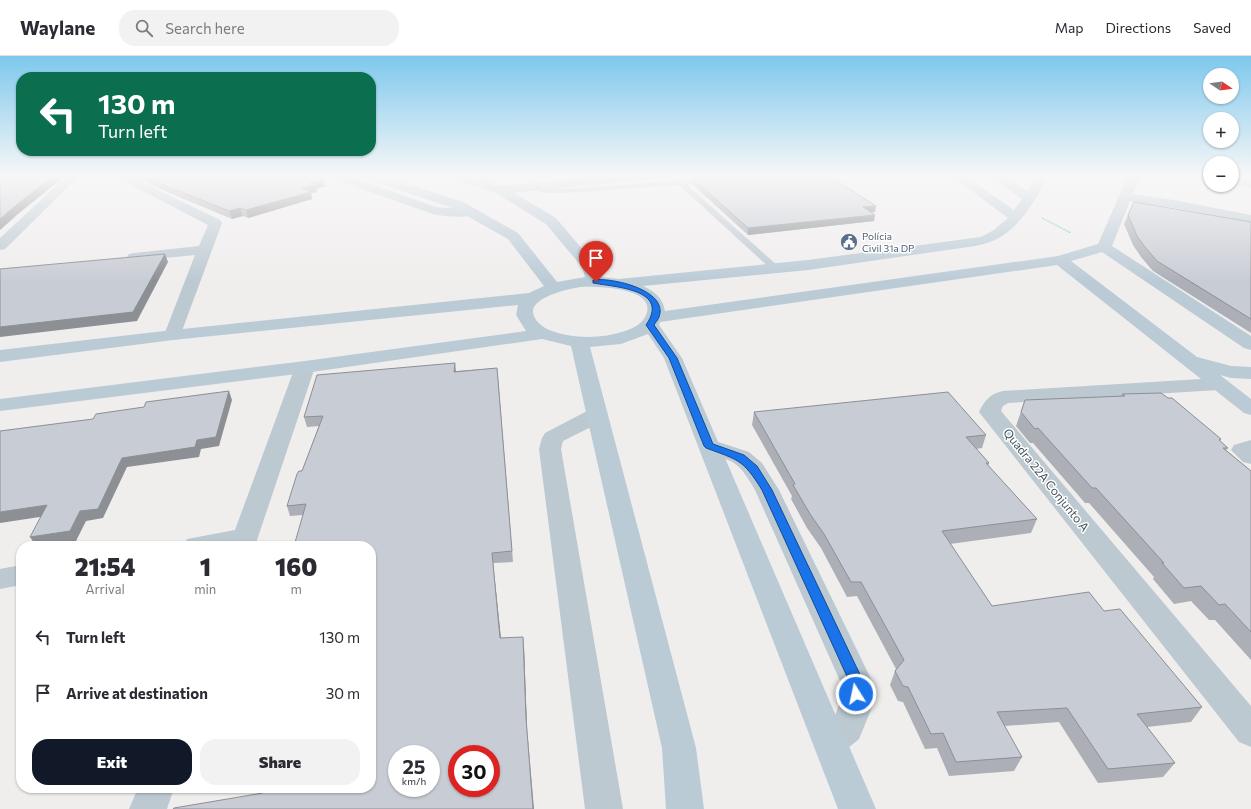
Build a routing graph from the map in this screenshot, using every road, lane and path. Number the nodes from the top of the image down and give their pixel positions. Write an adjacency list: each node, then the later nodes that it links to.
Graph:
1 (37, 211): 12 (street)
2 (190, 211): 14 (street)
3 (439, 211): 10 (street)
4 (535, 211): 19 (street)
5 (712, 211): 18 (lane)
6 (1019, 211): 17 (street)
7 (1029, 211): 13 (path)
8 (1119, 211): 13 (street)
9 (1211, 211): 11 (street)
10 (471, 212): 21 (street)
11 (1251, 219)
12 (0, 246)
13 (1105, 247): 16 (street); 28 (street)
14 (205, 250): 15 (street); 26 (street)
15 (118, 259)
16 (1060, 260): 22 (street); 30 (street)
17 (808, 265): 18 (street); 22 (street)
18 (775, 268): 20 (street)
19 (596, 282): 20 (street); 21 (street)
20 (619, 284): 24 (street)
21 (553, 288): 23 (street)
22 (847, 291): 24 (street)
23 (532, 298): 25 (street); 26 (street)
24 (653, 321): 27 (street); 37 (street)
25 (542, 334): 27 (street); 31 (street)
26 (173, 335): 29 (street)
27 (579, 342): 36 (street)
28 (1251, 344)
29 (0, 356)
30 (1190, 361): 32 (street); 33 (street)
31 (305, 367): 34 (street); 40 (street)
32 (1251, 373)
33 (1218, 384): 35 (street); 43 (street, Quadra 22A Conjunto A)
34 (0, 405)
35 (1251, 409)
36 (597, 415): 47 (street); 48 (street)
37 (709, 446): 44 (street); 44 (street)
38 (1251, 448): 39 (street)
39 (1251, 457)
40 (243, 541)
41 (16, 576): 42 (street)
42 (0, 579)
43 (1251, 731)
44 (830, 742): 49 (street)
45 (154, 793): 46 (street)
46 (148, 809)
47 (604, 809)
48 (685, 809)
49 (857, 809)

